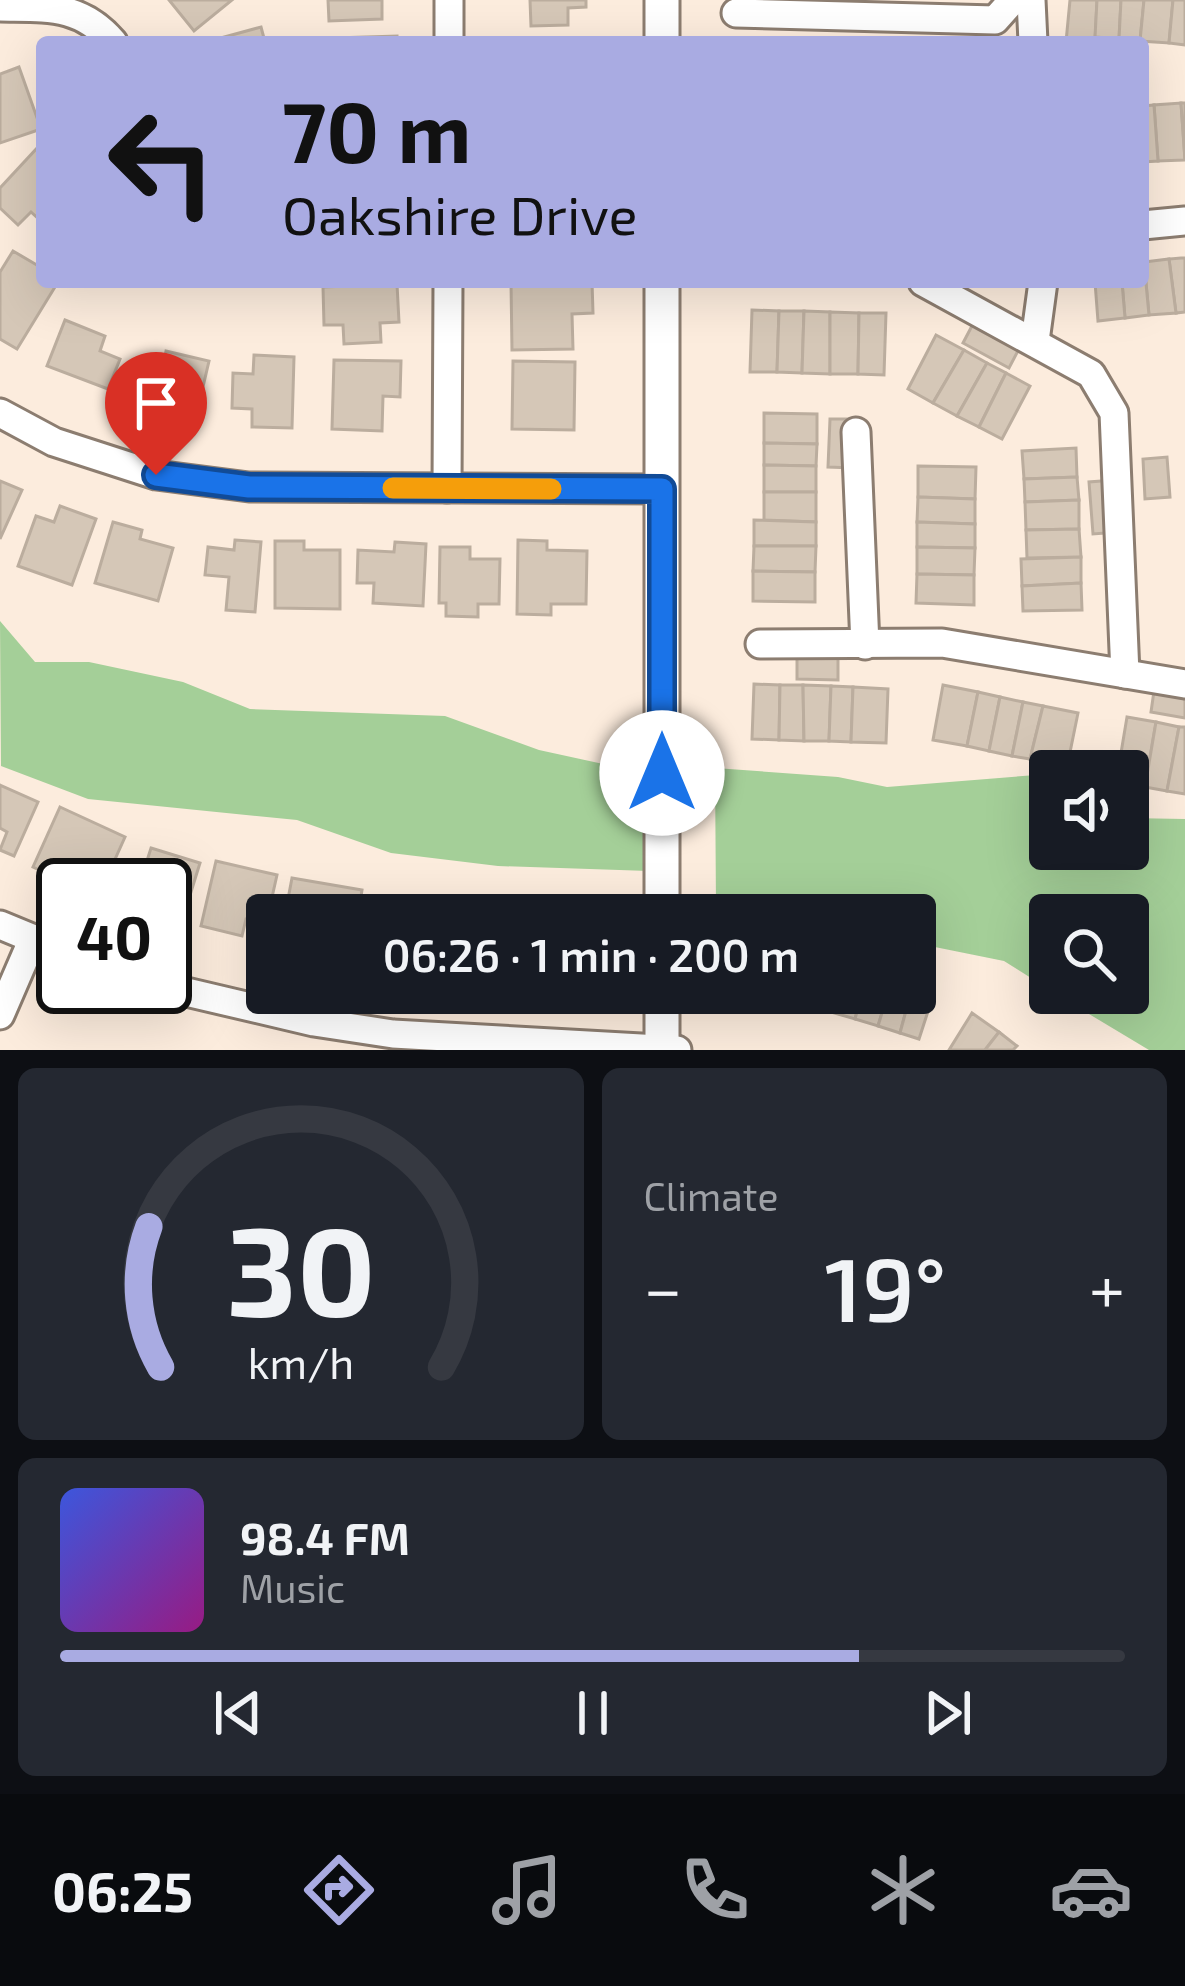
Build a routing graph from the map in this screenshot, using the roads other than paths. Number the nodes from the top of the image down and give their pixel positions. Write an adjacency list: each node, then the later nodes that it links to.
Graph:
1 (449, 0): 8 (street)
2 (662, 0): 9 (street)
3 (1012, 0): 6 (street)
4 (1031, 0): 10 (street)
5 (0, 7): 7 (street)
6 (736, 13)
7 (107, 36)
8 (449, 36)
9 (662, 36)
10 (1034, 36)
11 (1185, 221): 12 (street)
12 (1149, 224)
13 (448, 288): 20 (street)
14 (662, 288): 21 (street)
15 (934, 288): 17 (street)
16 (1042, 288): 17 (street)
17 (1035, 341): 24 (street)
18 (0, 413): 20 (street)
19 (856, 433): 23 (street)
20 (447, 488): 21 (street)
21 (662, 489): 26 (street)
22 (760, 644): 23 (street)
23 (865, 645): 24 (street)
24 (1125, 674): 25 (street)
25 (1185, 684)
26 (662, 894)
27 (0, 925): 28 (street)
28 (32, 941): 29 (street); 32 (street)
29 (36, 942)
30 (192, 993): 33 (street)
31 (664, 1014): 34 (street)
32 (0, 1015)
33 (314, 1022): 34 (street); 35 (street)
34 (667, 1049)
35 (308, 1050)

